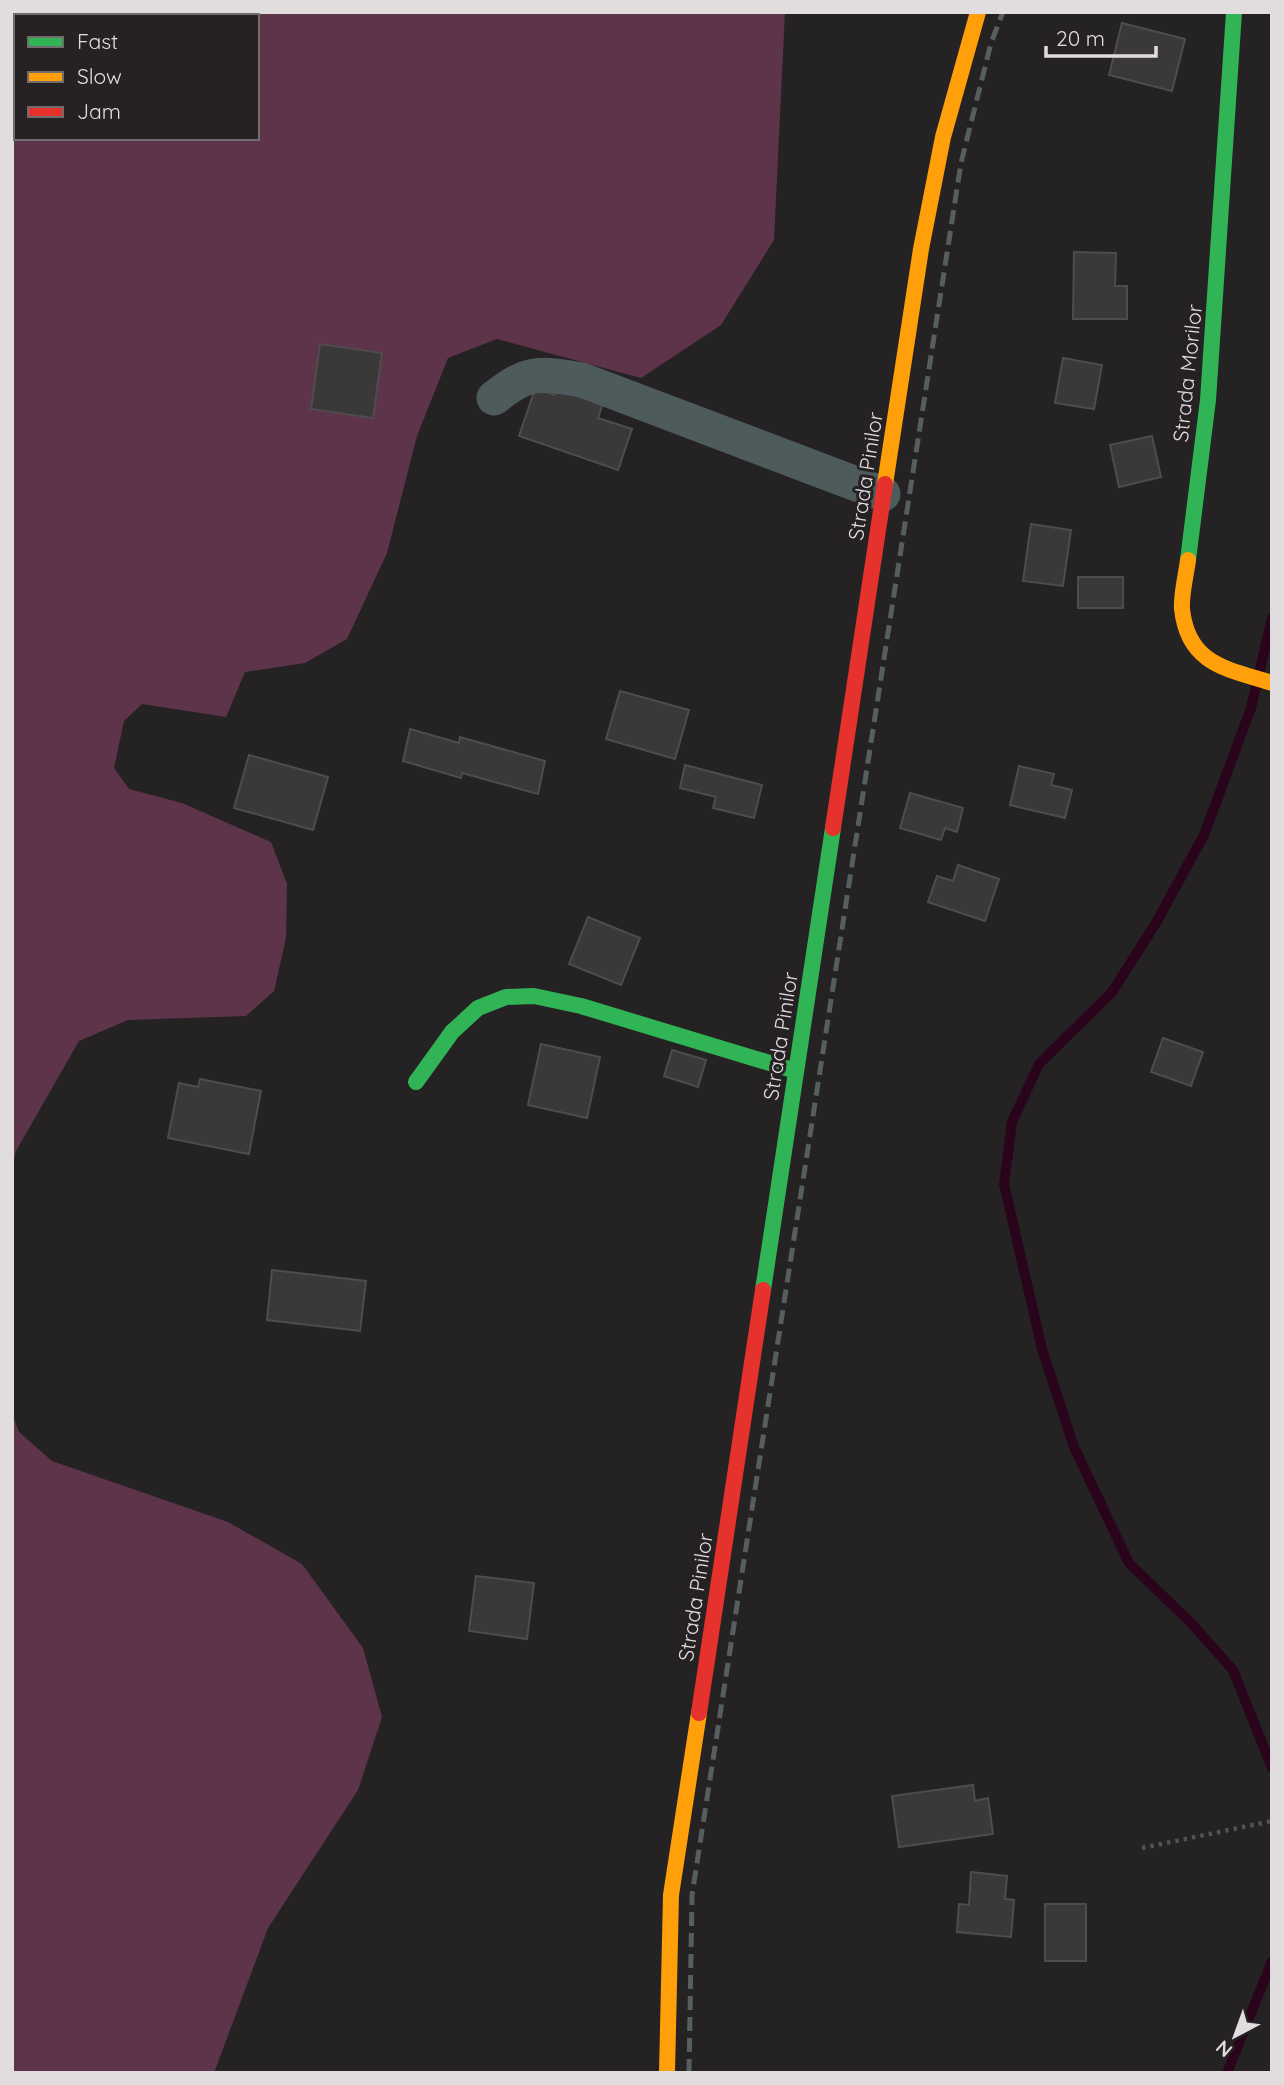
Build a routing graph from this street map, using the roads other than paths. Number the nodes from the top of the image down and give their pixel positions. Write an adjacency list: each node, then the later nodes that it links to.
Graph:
1 (978, 12): 4 (street, Strada Pinilor)
2 (1234, 12): 5 (street, Strada Morilor)
3 (494, 398): 4 (street)
4 (883, 494): 6 (street, Strada Pinilor)
5 (1272, 683)
6 (796, 1071): 7 (street); 8 (street, Strada Pinilor)
7 (416, 1082)
8 (667, 2073)

